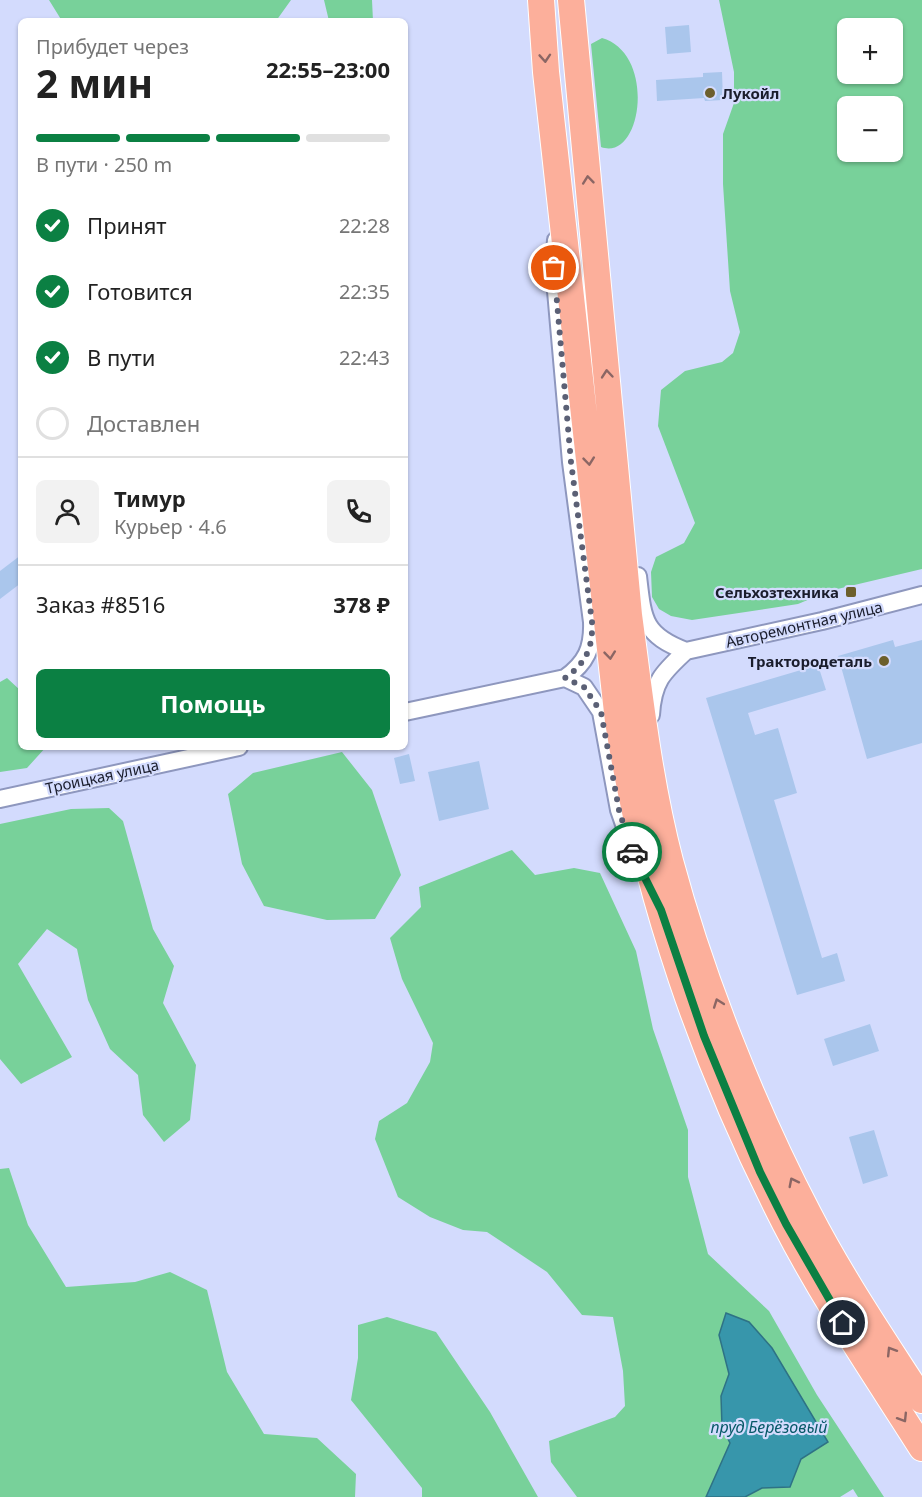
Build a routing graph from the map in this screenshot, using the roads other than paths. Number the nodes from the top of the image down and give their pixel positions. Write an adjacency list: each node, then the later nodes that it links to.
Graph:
1 (541, 0): 3 (highway, one-way to 3)
2 (571, 0): 4 (highway, one-way to 2)
3 (559, 194): 7 (street); 12 (highway, one-way to 12)
4 (611, 416): 6 (street); 11 (highway)
5 (922, 595): 6 (street, Авторемонтная улица)
6 (686, 651): 11 (street)
7 (565, 678): 8 (street); 12 (street)
8 (408, 711)
9 (225, 750): 10 (street, Троицкая улица)
10 (0, 798)
11 (670, 859): 13 (highway, one-way to 11)
12 (661, 910): 14 (highway, one-way to 14)
13 (922, 1400)
14 (922, 1448)

